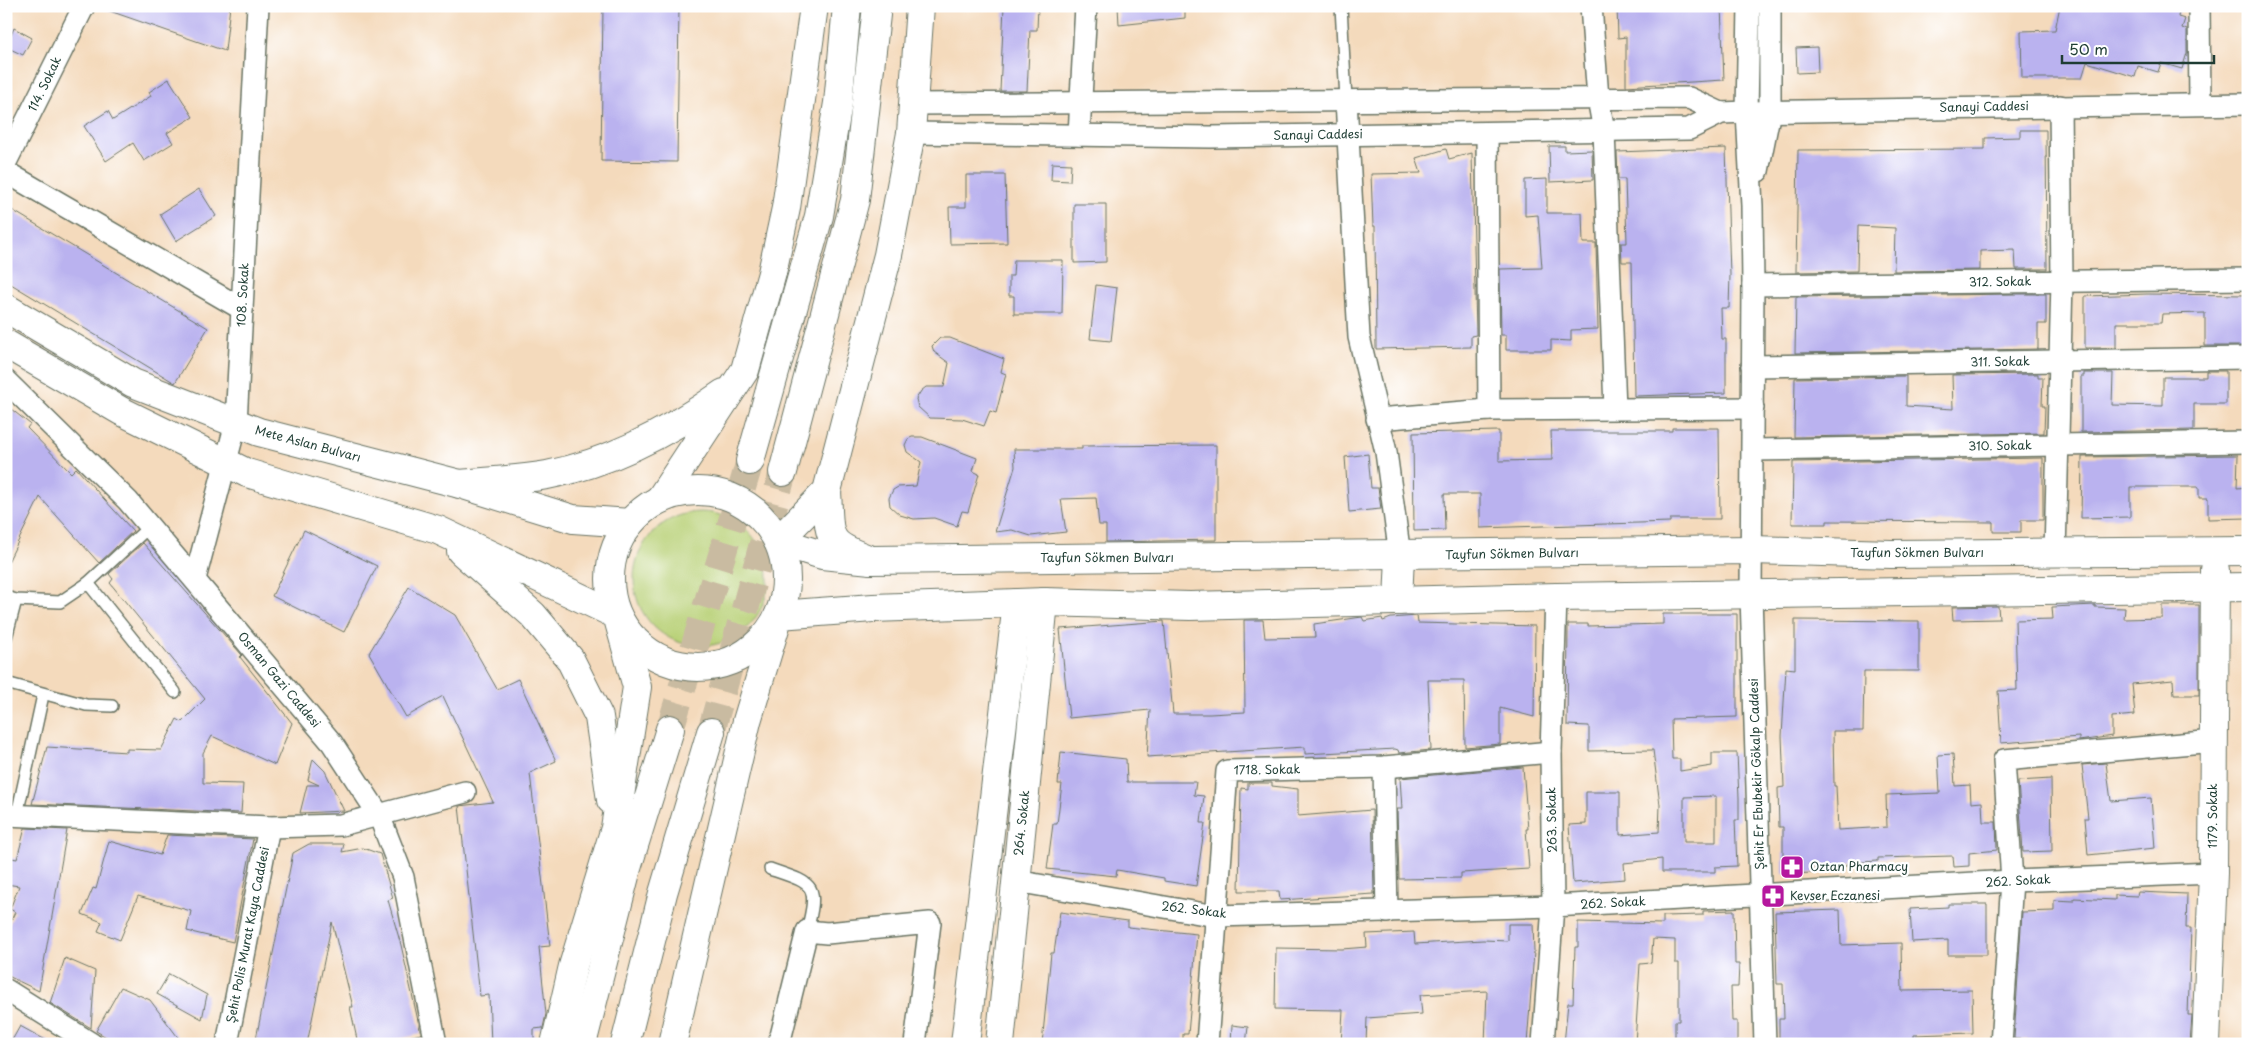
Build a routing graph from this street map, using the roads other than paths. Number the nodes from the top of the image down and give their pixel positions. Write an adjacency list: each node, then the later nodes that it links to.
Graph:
1 (84, 6): 28 (street, 114. Sokak)
2 (258, 6): 35 (street, 108. Sokak)
3 (814, 6): 40 (main road)
4 (848, 6): 50 (main road)
5 (877, 6): 52 (main road)
6 (1086, 6): 15 (street)
7 (1341, 6): 14 (lane)
8 (1591, 6): 13 (street)
9 (1749, 6): 21 (street)
10 (1770, 6): 20 (street)
11 (2199, 6): 17 (street)
12 (923, 11): 16 (main road)
13 (1598, 98): 14 (street, Sanayi Caddesi); 22 (street, Sanayi Caddesi); 23 (street)
14 (1346, 100): 15 (street, Sanayi Caddesi); 26 (street)
15 (1081, 102): 16 (street, Sanayi Caddesi); 27 (street)
16 (913, 104): 25 (main road)
17 (2200, 104): 18 (street, Sanayi Caddesi); 19 (street, Sanayi Caddesi)
18 (2248, 104)
19 (2060, 106): 20 (street, Sanayi Caddesi); 32 (street)
20 (1770, 111): 21 (street, Sanayi Caddesi); 30 (street)
21 (1747, 112): 22 (street, Sanayi Caddesi); 30 (street)
22 (1721, 113): 23 (street, Sanayi Caddesi)
23 (1604, 131): 24 (street, Sanayi Caddesi); 42 (street)
24 (1487, 132): 26 (street, Sanayi Caddesi); 44 (street)
25 (911, 134): 27 (street, Sanayi Caddesi); 54 (main road)
26 (1346, 134): 27 (street, Sanayi Caddesi); 45 (street)
27 (1079, 135)
28 (6, 162)
29 (6, 172): 35 (street)
30 (1752, 206): 33 (street, Şehit Er Ebubekir Gökalp Caddesi)
31 (2248, 279): 32 (street, 312. Sokak)
32 (2062, 282): 33 (street, 312. Sokak); 38 (street)
33 (1753, 285): 39 (street, Şehit Er Ebubekir Gökalp Caddesi)
34 (6, 308): 46 (main road, Mete Aslan Bulvarı)
35 (242, 309): 46 (street, 108. Sokak)
36 (6, 344): 51 (main road)
37 (2248, 358): 38 (street, 311. Sokak)
38 (2060, 361): 39 (street, 311. Sokak); 48 (street)
39 (1752, 366): 43 (street, Şehit Er Ebubekir Gökalp Caddesi)
40 (745, 370): 53 (main road); 55 (main road)
41 (6, 381): 57 (street, Osman Gazi Caddesi)
42 (1614, 408): 43 (street); 44 (street)
43 (1753, 408): 49 (street, Şehit Er Ebubekir Gökalp Caddesi)
44 (1489, 410): 45 (street)
45 (1377, 419): 64 (street)
46 (236, 423): 51 (street, 108. Sokak); 53 (main road, Mete Aslan Bulvarı)
47 (2248, 442): 48 (street, 310. Sokak)
48 (2057, 445): 49 (street, 310. Sokak); 63 (street)
49 (1753, 450): 60 (street, Şehit Er Ebubekir Gökalp Caddesi)
50 (750, 461)
51 (226, 464): 58 (main road); 66 (street, 108. Sokak)
52 (782, 472)
53 (460, 484): 56 (main road, Mete Aslan Bulvarı)
54 (826, 491): 59 (main road); 65 (main road)
55 (660, 499): 56 (main road); 59 (main road)
56 (630, 523): 77 (main road)
57 (150, 526): 66 (street, Osman Gazi Caddesi); 67 (lane)
58 (438, 530): 77 (main road); 93 (main road)
59 (778, 541): 65 (main road, Tayfun Sökmen Bulvarı); 78 (main road)
60 (1752, 550): 63 (main road, Tayfun Sökmen Bulvarı); 64 (main road, Tayfun Sökmen Bulvarı); 71 (street, Şehit Er Ebubekir Gökalp Caddesi)
61 (2216, 551): 62 (main road, Tayfun Sökmen Bulvarı); 63 (main road, Tayfun Sökmen Bulvarı); 69 (main road, 1179. Sokak)
62 (2248, 551)
63 (2055, 553): 70 (main road)
64 (1400, 556): 65 (main road, Tayfun Sökmen Bulvarı); 74 (main road)
65 (871, 560)
66 (195, 579): 90 (street, Osman Gazi Caddesi)
67 (88, 583): 73 (lane); 81 (lane)
68 (2248, 587): 69 (main road)
69 (2215, 588): 70 (main road); 86 (main road, 1179. Sokak)
70 (2054, 590): 71 (main road)
71 (1751, 595): 72 (main road); 98 (street, Şehit Er Ebubekir Gökalp Caddesi)
72 (1556, 597): 74 (main road); 87 (street, 263. Sokak)
73 (11, 598): 79 (lane)
74 (1398, 601): 75 (main road)
75 (1044, 602): 76 (main road); 96 (main road, 264. Sokak)
76 (1017, 603): 78 (main road); 113 (main road)
77 (617, 615): 78 (main road); 93 (main road)
78 (779, 615): 110 (main road)
79 (6, 638)
80 (6, 683): 82 (lane)
81 (175, 692)
82 (43, 695): 83 (lane); 91 (lane)
83 (112, 706)
84 (670, 729): 108 (main road)
85 (711, 732): 109 (main road)
86 (2214, 741): 95 (main road, 1179. Sokak); 97 (street)
87 (1551, 752): 88 (street, 1718. Sokak); 99 (street, 263. Sokak)
88 (1384, 767): 100 (street); 101 (street, 1718. Sokak)
89 (465, 792): 90 (street)
90 (379, 814): 92 (street); 106 (street, Osman Gazi Caddesi)
91 (12, 815): 92 (street)
92 (269, 827): 105 (street, Şehit Polis Murat Kaya Caddesi)
93 (614, 828): 107 (main road)
94 (770, 868): 102 (lane)
95 (2213, 873): 97 (street, 262. Sokak); 119 (main road, 1179. Sokak)
96 (1016, 881): 101 (street, 262. Sokak); 114 (main road, 264. Sokak)
97 (2012, 881): 98 (street, 262. Sokak); 118 (street)
98 (1762, 895): 99 (street, 262. Sokak); 117 (street, Şehit Er Ebubekir Gökalp Caddesi)
99 (1553, 906): 100 (street, 262. Sokak); 116 (street, 263. Sokak)
100 (1387, 912): 101 (street, 262. Sokak)
101 (1216, 916): 115 (street, 1718. Sokak)
102 (807, 931): 111 (street); 112 (street)
103 (6, 990): 104 (street)
104 (92, 1044)
105 (227, 1044)
106 (436, 1044)
107 (555, 1044)
108 (582, 1044)
109 (625, 1044)
110 (672, 1044)
111 (779, 1044)
112 (915, 1044)
113 (965, 1044)
114 (1000, 1044)
115 (1207, 1044)
116 (1543, 1044)
117 (1765, 1044)
118 (2001, 1044)
119 (2206, 1044)

